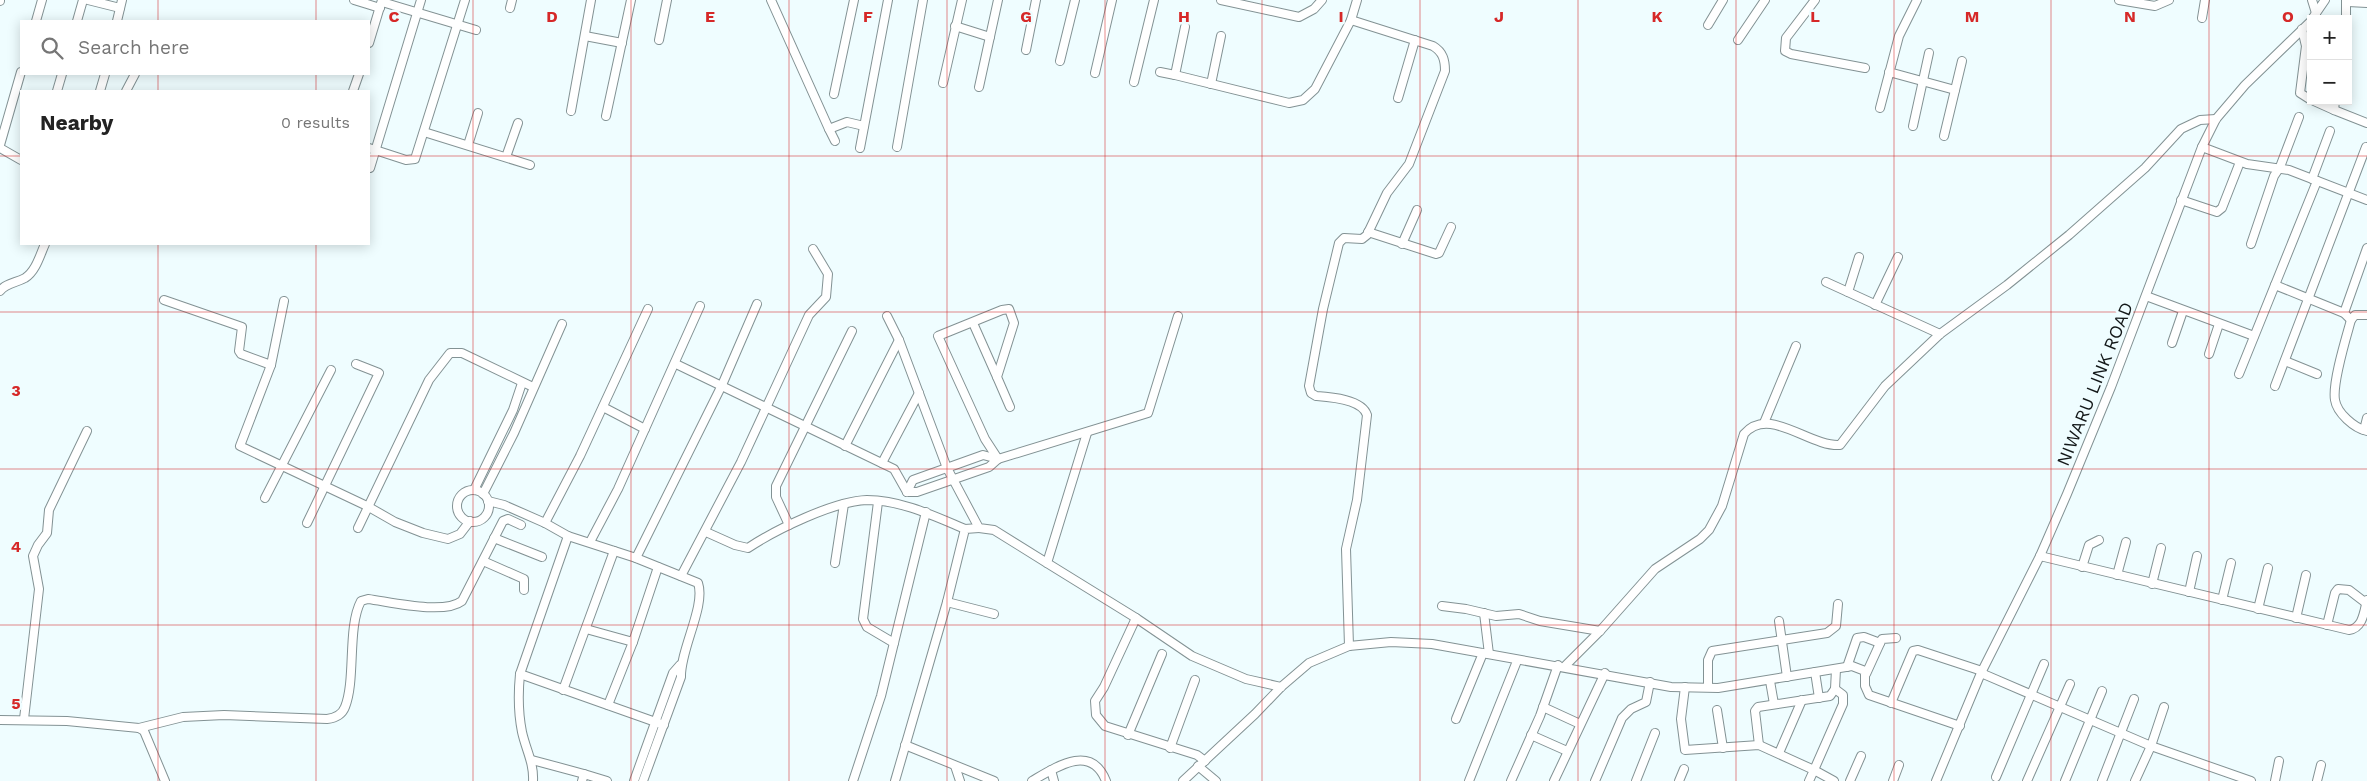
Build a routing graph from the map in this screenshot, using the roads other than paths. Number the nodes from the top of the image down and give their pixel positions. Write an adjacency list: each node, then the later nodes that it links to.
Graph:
1 (42, 0): 41 (street)
2 (83, 0): 42 (street)
3 (88, 0): 35 (street)
4 (354, 0): 34 (street)
5 (421, 0): 36 (street)
6 (465, 0): 45 (street)
7 (591, 0): 52 (street)
8 (630, 0): 59 (street)
9 (667, 0): 56 (street)
10 (770, 0): 98 (street)
11 (854, 0): 84 (street)
12 (888, 0): 96 (street)
13 (923, 0): 106 (street)
14 (962, 0): 48 (street)
15 (998, 0): 54 (street)
16 (1036, 0): 60 (street)
17 (1075, 0): 62 (street)
18 (1112, 0): 67 (street)
19 (1154, 0): 74 (street)
20 (1221, 0): 21 (street)
21 (1322, 0)
22 (1357, 0): 44 (street)
23 (1722, 0): 47 (street)
24 (1765, 0): 58 (street)
25 (1815, 0): 64 (street)
26 (1917, 0): 66 (street)
27 (2119, 0): 28 (street)
28 (2169, 0)
29 (2205, 0): 40 (street)
30 (2312, 0): 37 (street)
31 (2325, 0): 38 (street, NIWARU LINK ROAD)
32 (2347, 1): 33 (street); 39 (street)
33 (2367, 2)
34 (381, 3): 36 (street); 55 (street)
35 (121, 4): 43 (street)
36 (418, 12): 45 (street); 109 (street)
37 (2313, 15)
38 (2315, 15)
39 (2346, 15)
40 (2202, 18)
41 (36, 20)
42 (77, 20)
43 (117, 20)
44 (1351, 20): 57 (street); 77 (street)
45 (458, 24): 51 (street); 100 (street)
46 (2307, 24): 50 (street, NIWARU LINK ROAD)
47 (1708, 25)
48 (955, 26): 54 (street); 76 (street)
49 (1185, 27): 73 (street)
50 (2302, 29): 86 (street); 93 (street, NIWARU LINK ROAD)
51 (476, 30)
52 (585, 36): 59 (street); 89 (street)
53 (1221, 36): 77 (street)
54 (990, 37): 78 (street)
55 (370, 39)
56 (659, 40)
57 (1415, 40): 85 (street); 122 (street)
58 (1738, 40)
59 (622, 43): 91 (street)
60 (1026, 50)
61 (1930, 53): 75 (street)
62 (1060, 61)
63 (1962, 61): 83 (street)
64 (1865, 68)
65 (1160, 72): 73 (street)
66 (1889, 72): 75 (street); 88 (street)
67 (1095, 73)
68 (20, 75): 105 (street)
69 (62, 75): 79 (street)
70 (105, 75): 80 (street)
71 (135, 75): 81 (street)
72 (359, 75): 82 (street)
73 (1175, 75): 77 (street)
74 (1134, 82)
75 (1922, 83): 83 (street); 97 (street)
76 (943, 84)
77 (1211, 84)
78 (979, 87)
79 (57, 90)
80 (100, 90)
81 (129, 90)
82 (353, 90)
83 (1955, 90): 101 (street)
84 (834, 94)
85 (1398, 98)
86 (2307, 98)
87 (2335, 105): 95 (street)
88 (1880, 108)
89 (571, 111)
90 (478, 113): 103 (street)
91 (606, 116)
92 (2299, 117): 114 (street)
93 (2216, 119): 104 (street, NIWARU LINK ROAD); 152 (street)
94 (518, 123): 110 (street)
95 (2367, 123)
96 (864, 126): 98 (street); 108 (street)
97 (1913, 126)
98 (829, 129): 102 (street)
99 (2330, 131): 116 (street)
100 (424, 132): 103 (street); 109 (street)
101 (1944, 136)
102 (835, 141)
103 (468, 145): 110 (street)
104 (2202, 146): 112 (street); 118 (street, NIWARU LINK ROAD)
105 (0, 147): 111 (street)
106 (897, 147)
107 (2366, 147): 117 (street)
108 (860, 148)
109 (372, 149): 115 (street)
110 (506, 157): 113 (street)
111 (20, 159)
112 (2240, 162): 114 (street); 118 (street)
113 (530, 164)
114 (2280, 167): 116 (street); 124 (street)
115 (370, 168)
116 (2314, 180): 117 (street); 131 (street)
117 (2350, 194): 119 (street); 135 (street)
118 (2181, 200): 134 (street, NIWARU LINK ROAD)
119 (2367, 200)
120 (1417, 210): 123 (street)
121 (1451, 227): 123 (street)
122 (1368, 232): 123 (street); 249 (street)
123 (1402, 244)
124 (2250, 244)
125 (45, 245): 132 (street)
126 (2367, 248): 143 (street)
127 (813, 249): 171 (street)
128 (1898, 257): 139 (street)
129 (1859, 258): 133 (street)
130 (1826, 282): 133 (street)
131 (2275, 285): 135 (street); 153 (street)
132 (0, 291)
133 (1848, 292): 139 (street)
134 (2146, 296): 142 (street); 213 (street, NIWARU LINK ROAD)
135 (2309, 299): 143 (street); 158 (street)
136 (164, 300): 161 (street)
137 (284, 301): 161 (street)
138 (757, 304): 167 (street)
139 (1875, 305): 152 (street)
140 (700, 306): 160 (street)
141 (648, 309): 172 (street)
142 (2183, 311): 150 (street); 155 (street)
143 (2344, 313): 147 (street)
144 (2367, 315): 147 (street)
145 (887, 316): 154 (street)
146 (1178, 316): 180 (street)
147 (2350, 320): 179 (street)
148 (973, 323): 165 (street); 165 (street); 182 (street)
149 (562, 324): 168 (street)
150 (2219, 324): 153 (street); 157 (street)
151 (852, 331): 176 (street)
152 (1940, 334): 175 (street)
153 (2254, 336): 163 (street)
154 (899, 340): 170 (street); 181 (street)
155 (2172, 343)
156 (1796, 346): 175 (street)
157 (2209, 354)
158 (2285, 361): 164 (street); 169 (street)
159 (356, 364): 187 (street)
160 (676, 364): 167 (street); 177 (street)
161 (271, 365): 184 (street)
162 (331, 370): 184 (street)
163 (2239, 374)
164 (2317, 374)
165 (997, 377): 173 (street)
166 (522, 383): 168 (street); 188 (street); 195 (street)
167 (722, 385): 171 (street); 216 (street)
168 (533, 386): 190 (street)
169 (2276, 386)
170 (919, 393): 183 (street); 185 (street)
171 (766, 406): 176 (street); 205 (street)
172 (603, 407): 177 (street); 199 (street)
173 (1010, 408)
174 (2367, 418): 179 (street)
175 (1764, 423): 243 (street)
176 (805, 426): 181 (street); 201 (street)
177 (644, 429): 209 (street)
178 (87, 431): 285 (street)
179 (2366, 431)
180 (1087, 433): 182 (street); 219 (street)
181 (845, 446): 183 (street)
182 (998, 459): 185 (street); 186 (street)
183 (882, 463): 189 (street)
184 (282, 465): 187 (street); 191 (street)
185 (947, 468): 186 (street); 189 (street)
186 (953, 480): 189 (street); 203 (street)
187 (323, 486): 195 (street); 198 (street)
188 (474, 490): 190 (street); 197 (street)
189 (907, 492)
190 (483, 494): 192 (street)
191 (265, 498)
192 (488, 501): 197 (street); 199 (street)
193 (878, 502): 194 (street); 196 (street); 248 (street)
194 (844, 504): 201 (street); 218 (street)
195 (367, 506): 197 (street); 202 (street)
196 (926, 512): 204 (street); 248 (street)
197 (470, 521)
198 (307, 523)
199 (545, 523): 206 (street)
200 (521, 525): 207 (street)
201 (789, 525): 205 (street)
202 (358, 528)
203 (979, 528): 204 (street); 219 (street)
204 (965, 529): 231 (street)
205 (706, 532): 226 (street)
206 (568, 536): 209 (street); 260 (street)
207 (494, 538): 215 (street); 217 (street)
208 (2099, 540): 221 (street)
209 (590, 542): 212 (street)
210 (2126, 542): 224 (street)
211 (2160, 548): 227 (street)
212 (614, 552): 216 (street); 242 (street)
213 (2040, 556): 221 (street); 259 (street, NIWARU LINK ROAD)
214 (2197, 556): 229 (street)
215 (542, 557)
216 (636, 558): 222 (street)
217 (482, 561): 228 (street); 293 (street)
218 (835, 563)
219 (1047, 563): 238 (street)
220 (2231, 563): 230 (street)
221 (2082, 566): 224 (street)
222 (658, 567): 226 (street); 246 (street)
223 (2268, 568): 235 (street)
224 (2117, 575): 227 (street)
225 (2306, 575): 239 (street)
226 (681, 576): 254 (street)
227 (2152, 584): 229 (street)
228 (524, 590)
229 (2188, 592): 230 (street)
230 (2222, 600): 235 (street)
231 (946, 602): 237 (street); 298 (street)
232 (2367, 602): 241 (street); 241 (street)
233 (1838, 604): 245 (street)
234 (1442, 606): 236 (street)
235 (2258, 609): 239 (street)
236 (1484, 613): 243 (street); 250 (street)
237 (994, 614)
238 (1136, 618): 268 (street); 296 (street)
239 (2296, 618): 241 (street)
240 (1779, 621): 245 (street)
241 (2327, 625)
242 (586, 629): 246 (street); 272 (street)
243 (1600, 630): 255 (street)
244 (1896, 638): 247 (street)
245 (1782, 640): 263 (street); 270 (street)
246 (633, 642): 280 (street)
247 (1880, 643): 256 (street); 262 (street)
248 (894, 644): 322 (street)
249 (1349, 646): 250 (street); 268 (street)
250 (1486, 653): 252 (street); 286 (street)
251 (1162, 654): 296 (street)
252 (1517, 661): 255 (street); 331 (street)
253 (2044, 664): 274 (street)
254 (680, 665): 289 (street); 291 (street)
255 (1561, 666): 261 (street); 281 (street)
256 (1847, 667): 257 (street); 262 (street)
257 (1836, 669): 258 (street); 271 (street)
258 (1815, 672): 263 (street); 275 (street)
259 (1982, 672): 274 (street); 279 (street); 292 (street, NIWARU LINK ROAD)
260 (520, 674): 272 (street); 306 (street)
261 (1605, 674): 266 (street); 290 (street)
262 (1866, 674): 279 (street)
263 (1787, 678): 265 (street)
264 (1195, 680): 301 (street)
265 (1770, 681): 270 (street); 278 (street)
266 (1650, 682): 269 (street); 334 (street)
267 (2070, 684): 282 (street)
268 (1281, 687): 308 (street)
269 (1685, 687): 270 (street); 302 (street)
270 (1708, 687)
271 (1835, 689): 275 (street); 314 (street)
272 (563, 690): 280 (street)
273 (2102, 691): 288 (street)
274 (2033, 694): 282 (street); 316 (street)
275 (1819, 698): 277 (street)
276 (2134, 699): 295 (street)
277 (1802, 700): 278 (street); 304 (street)
278 (1774, 704): 299 (street)
279 (1891, 704): 292 (street)
280 (608, 705): 289 (street)
281 (1543, 707): 290 (street); 297 (street)
282 (2061, 707): 288 (street); 342 (street)
283 (2164, 707): 300 (street)
284 (1717, 710): 302 (street)
285 (24, 719): 287 (street); 293 (street)
286 (1456, 719)
287 (0, 720)
288 (2091, 721): 295 (street); 343 (street)
289 (655, 723): 291 (street); 320 (street)
290 (1580, 724): 303 (street)
291 (664, 726): 321 (street)
292 (1960, 726): 341 (street, NIWARU LINK ROAD)
293 (139, 728): 317 (street)
294 (1655, 733): 335 (street)
295 (2122, 733): 300 (street); 344 (street)
296 (1128, 734): 301 (street)
297 (1531, 735): 303 (street); 332 (street)
298 (905, 745): 311 (street); 323 (street)
299 (1759, 745): 302 (street); 304 (street)
300 (2151, 746): 345 (street); 346 (street)
301 (1170, 748): 308 (street)
302 (1723, 748)
303 (1568, 751): 333 (street)
304 (1778, 753): 314 (street)
305 (1861, 756): 339 (street)
306 (532, 760): 315 (street); 318 (street)
307 (2279, 761): 347 (street)
308 (1201, 764): 329 (street); 330 (street)
309 (1899, 765): 340 (street)
310 (2321, 765): 348 (street)
311 (954, 766): 324 (street); 325 (street)
312 (1051, 770): 326 (street); 327 (street); 328 (street)
313 (1684, 770): 336 (street)
314 (1814, 770): 337 (street); 338 (street)
315 (583, 777): 319 (street)
316 (1996, 777)
317 (165, 781)
318 (533, 781)
319 (607, 781)
320 (634, 781)
321 (643, 781)
322 (853, 781)
323 (895, 781)
324 (960, 781)
325 (994, 781)
326 (1032, 781)
327 (1054, 781)
328 (1106, 781)
329 (1182, 781)
330 (1216, 781)
331 (1469, 781)
332 (1511, 781)
333 (1554, 781)
334 (1595, 781)
335 (1636, 781)
336 (1679, 781)
337 (1808, 781)
338 (1834, 781)
339 (1850, 781)
340 (1893, 781)
341 (1936, 781)
342 (2027, 781)
343 (2065, 781)
344 (2102, 781)
345 (2135, 781)
346 (2251, 781)
347 (2274, 781)
348 (2317, 781)

